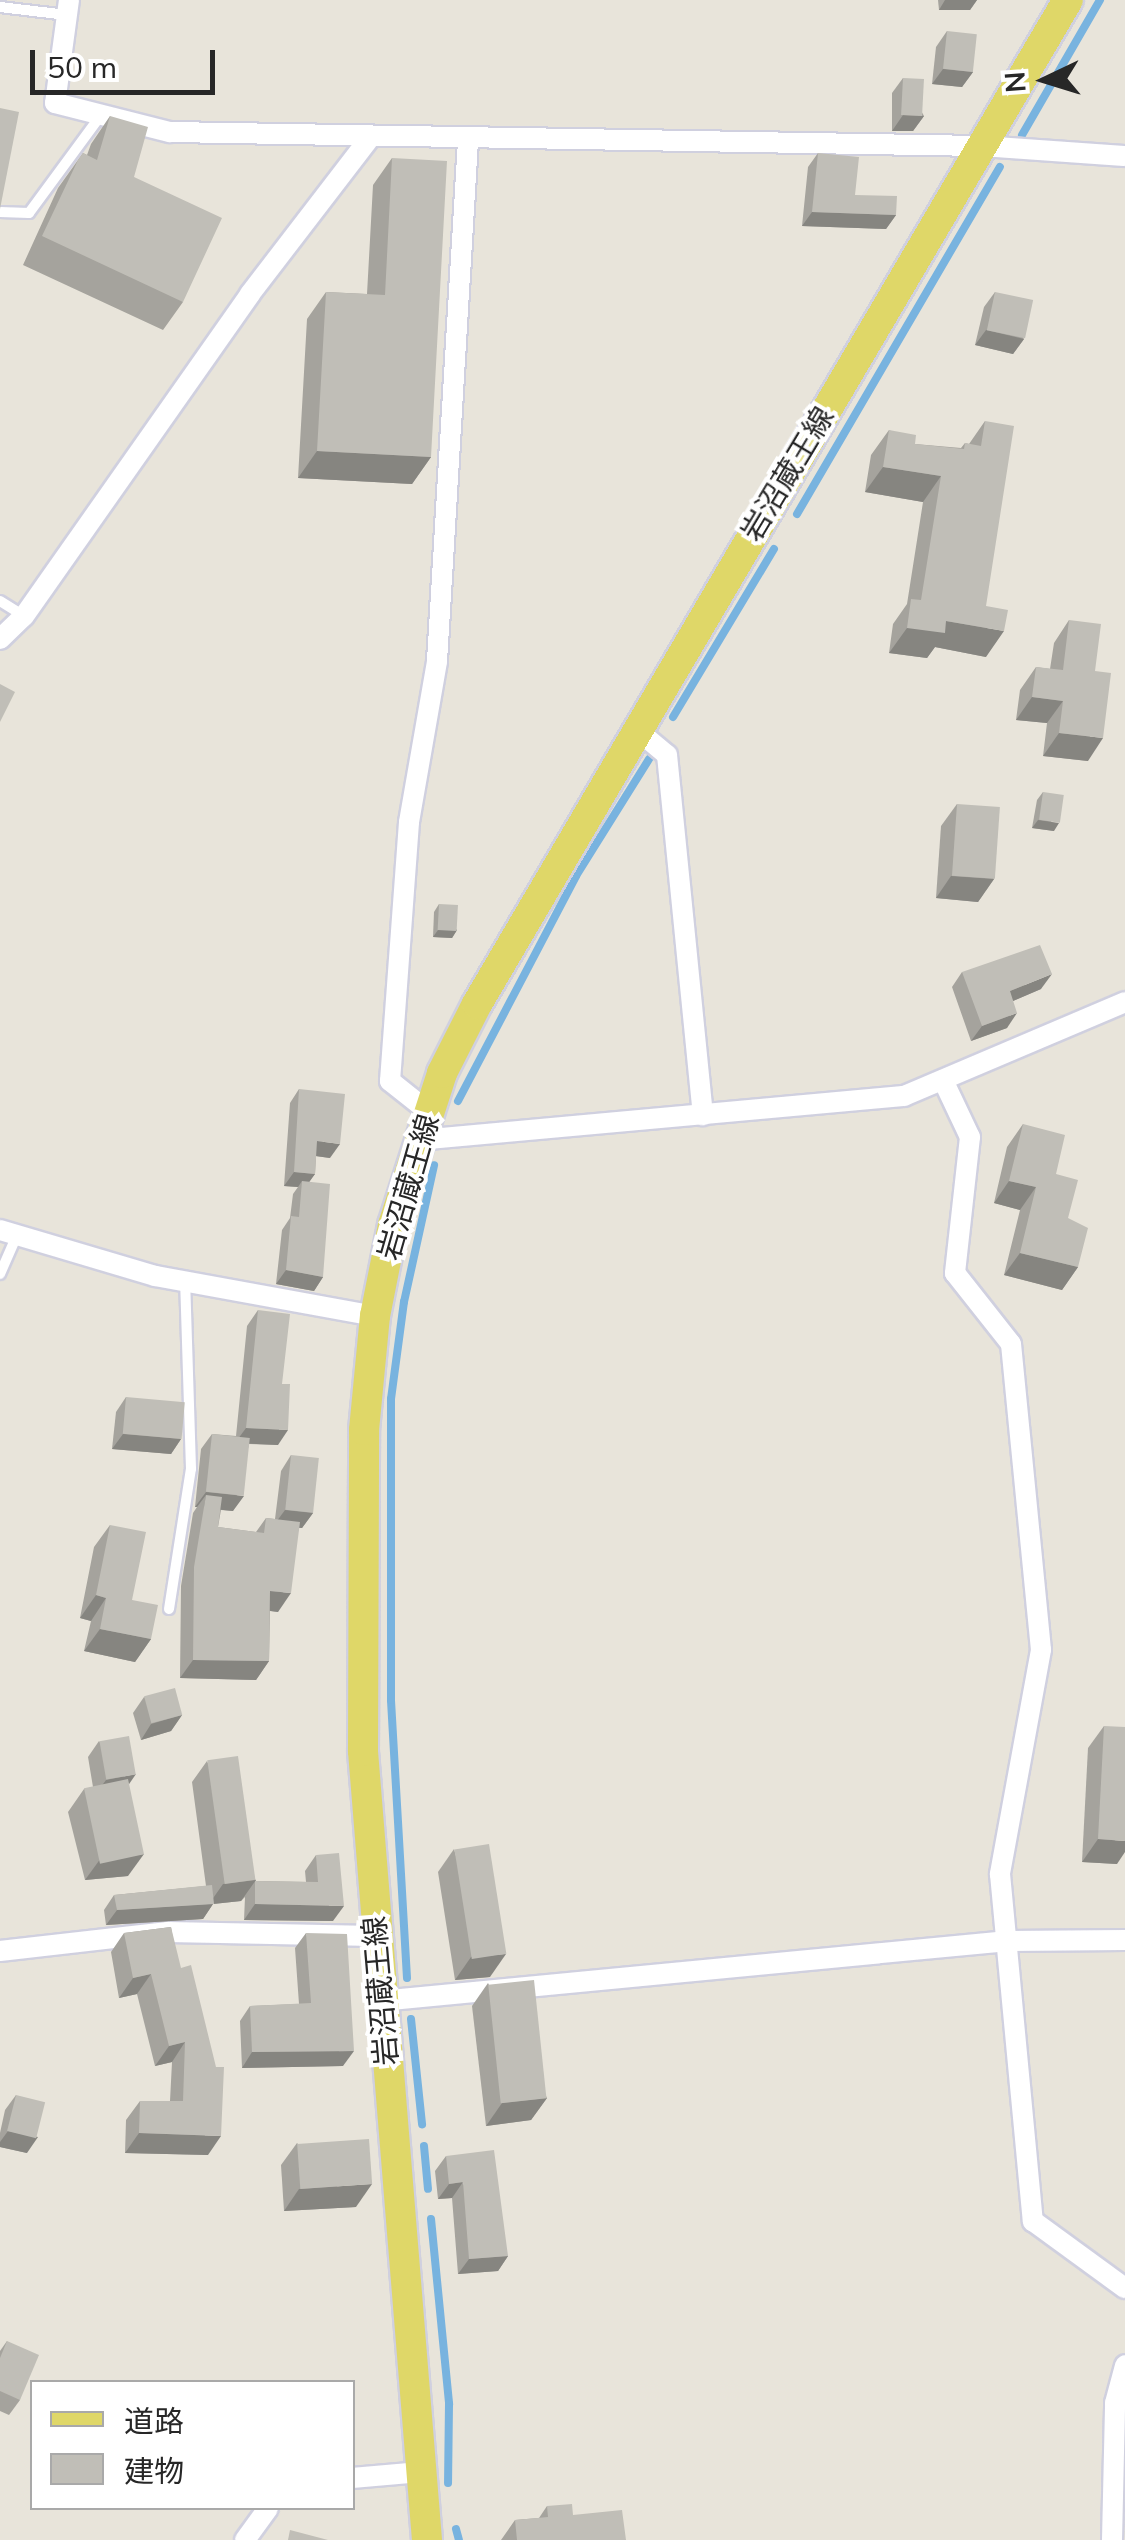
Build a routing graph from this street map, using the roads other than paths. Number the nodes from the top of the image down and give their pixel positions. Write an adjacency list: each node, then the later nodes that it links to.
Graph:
1 (1068, 0): 7 (main road, 岩沼蔵王線)
2 (0, 7): 3 (lane)
3 (68, 8): 4 (street)
4 (100, 114): 5 (street); 9 (lane)
5 (368, 140): 6 (street); 11 (street)
6 (468, 141): 7 (street); 17 (street)
7 (981, 146): 8 (street); 13 (main road, 岩沼蔵王線)
8 (1125, 156)
9 (0, 212)
10 (0, 601): 11 (lane)
11 (24, 616): 12 (street)
12 (0, 639)
13 (636, 729): 16 (street); 17 (main road, 岩沼蔵王線)
14 (1125, 1002): 15 (street)
15 (943, 1080): 16 (street); 24 (street)
16 (703, 1115): 17 (street)
17 (424, 1126): 21 (main road, 岩沼蔵王線)
18 (9, 1233): 19 (lane); 20 (street)
19 (0, 1274)
20 (185, 1282): 21 (street); 22 (lane)
21 (375, 1316): 23 (main road, 岩沼蔵王線)
22 (169, 1608)
23 (374, 1936): 26 (street); 27 (main road, 岩沼蔵王線)
24 (1008, 1940): 25 (street); 27 (street); 28 (street)
25 (1125, 1940)
26 (0, 1951)
27 (380, 2001): 30 (main road, 岩沼蔵王線)
28 (1125, 2288)
29 (1125, 2365): 35 (street)
30 (421, 2472): 31 (street); 34 (main road, 岩沼蔵王線)
31 (355, 2478)
32 (267, 2510): 33 (street)
33 (245, 2540)
34 (427, 2540)
35 (1112, 2540)

